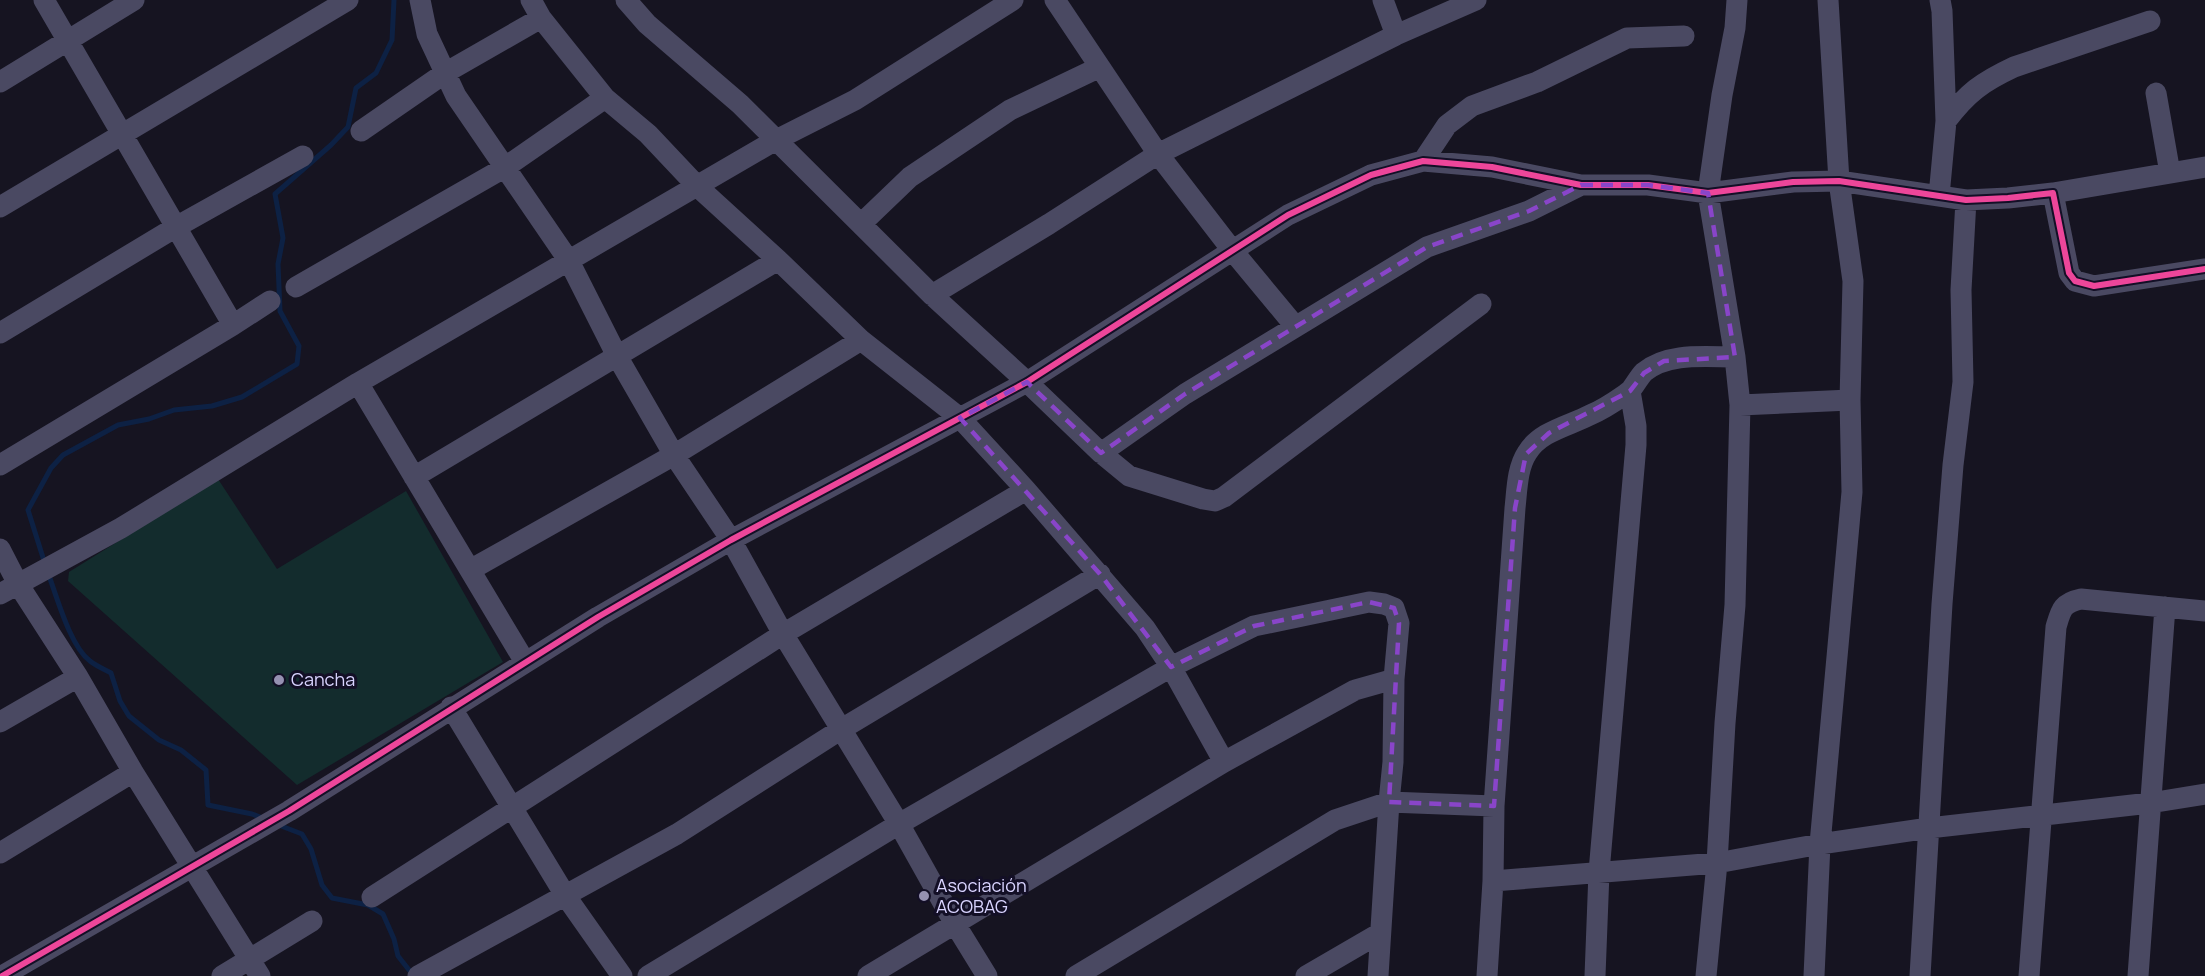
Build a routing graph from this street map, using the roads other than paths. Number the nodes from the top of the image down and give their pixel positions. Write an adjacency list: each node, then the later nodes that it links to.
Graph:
1 (44, 0): 17 (street)
2 (134, 0): 17 (street)
3 (348, 0): 25 (street)
4 (420, 0): 19 (street)
5 (626, 0): 26 (street)
6 (1013, 0): 26 (street)
7 (1055, 0): 18 (street)
8 (1383, 0): 15 (street)
9 (1476, 0): 15 (street)
10 (1737, 0): 36 (street)
11 (1828, 0): 33 (street)
12 (1940, 0): 23 (street)
13 (536, 9): 19 (street); 22 (street)
14 (2150, 21): 23 (street)
15 (1396, 35): 27 (street)
16 (1684, 36): 29 (street)
17 (68, 41): 20 (street); 25 (street)
18 (1100, 67): 27 (street); 41 (street)
19 (445, 72): 24 (street); 31 (street)
20 (0, 82)
21 (2156, 93): 32 (street)
22 (605, 98): 31 (street); 35 (street)
23 (1946, 122): 38 (street)
24 (361, 130)
25 (123, 134): 40 (street); 42 (street)
26 (776, 140): 35 (street); 41 (street)
27 (1158, 154): 43 (street); 48 (street)
28 (303, 156): 42 (street)
29 (1423, 161): 34 (street); 43 (street)
30 (2205, 167): 32 (street)
31 (504, 168): 45 (street); 47 (street)
32 (2170, 173): 37 (street)
33 (1839, 181): 36 (street); 38 (street); 60 (street)
34 (1581, 185): 36 (street); 52 (street)
35 (698, 187): 44 (street); 45 (street)
36 (1708, 193): 56 (street)
37 (2053, 193): 39 (street); 46 (street)
38 (1939, 196): 39 (street)
39 (1966, 200): 92 (street)
40 (0, 207)
41 (861, 224): 48 (street)
42 (176, 227): 51 (street); 53 (street)
43 (1232, 250): 52 (street); 57 (street)
44 (778, 260): 54 (street); 55 (street)
45 (569, 261): 55 (street); 58 (street)
46 (2205, 269)
47 (296, 287)
48 (932, 295): 57 (street)
49 (270, 301): 51 (street)
50 (1481, 304): 63 (street)
51 (233, 325): 65 (street)
52 (1294, 326): 63 (street)
53 (0, 333)
54 (861, 340): 62 (street); 64 (street)
55 (617, 356): 64 (street); 66 (street)
56 (1735, 357): 59 (street); 61 (street)
57 (1027, 382): 62 (street); 63 (street)
58 (358, 383): 66 (street); 72 (street)
59 (1630, 391): 89 (street); 97 (street)
60 (1850, 400): 61 (street); 93 (street)
61 (1740, 405): 95 (street)
62 (960, 418): 67 (street); 68 (street)
63 (1101, 453)
64 (674, 455): 68 (street); 70 (street)
65 (0, 465)
66 (414, 477): 70 (street)
67 (1026, 490): 71 (street); 75 (street)
68 (731, 540): 75 (street); 76 (street)
69 (0, 549): 72 (street)
70 (470, 570): 76 (street)
71 (1100, 574): 77 (street); 82 (street)
72 (15, 585): 78 (street)
73 (2165, 607): 74 (street); 87 (street); 90 (street)
74 (2205, 611)
75 (783, 633): 82 (street); 88 (street)
76 (525, 662): 80 (street)
77 (1171, 667): 79 (street); 83 (street); 91 (street)
78 (78, 677): 81 (street); 84 (street)
79 (1394, 679): 83 (street); 86 (street)
80 (451, 707): 88 (street); 96 (street)
81 (0, 722)
82 (840, 730): 91 (street); 99 (street)
83 (1224, 762): 102 (street)
84 (133, 772): 94 (street); 96 (street)
85 (2205, 794): 87 (street)
86 (1389, 802): 89 (street); 103 (street); 112 (street)
87 (2150, 803): 90 (street); 121 (street)
88 (512, 806): 99 (street); 100 (street)
89 (1494, 806): 98 (street)
90 (2041, 815): 92 (street); 120 (street)
91 (899, 824): 102 (street); 109 (street)
92 (1929, 828): 93 (street); 119 (street)
93 (1820, 844): 95 (street); 118 (street)
94 (0, 853)
95 (1717, 863): 97 (street); 117 (street)
96 (193, 867): 104 (street); 105 (street)
97 (1599, 872): 98 (street); 116 (street)
98 (1493, 881): 115 (street)
99 (566, 894): 107 (street); 108 (street)
100 (372, 897)
101 (312, 921): 104 (street)
102 (955, 924): 110 (street); 111 (street)
103 (1380, 933): 113 (street); 114 (street)
104 (255, 968): 106 (street)
105 (2, 976)
106 (222, 976)
107 (418, 976)
108 (622, 976)
109 (648, 976)
110 (868, 976)
111 (987, 976)
112 (1076, 976)
113 (1306, 976)
114 (1378, 976)
115 (1487, 976)
116 (1594, 976)
117 (1706, 976)
118 (1814, 976)
119 (1920, 976)
120 (2029, 976)
121 (2138, 976)

